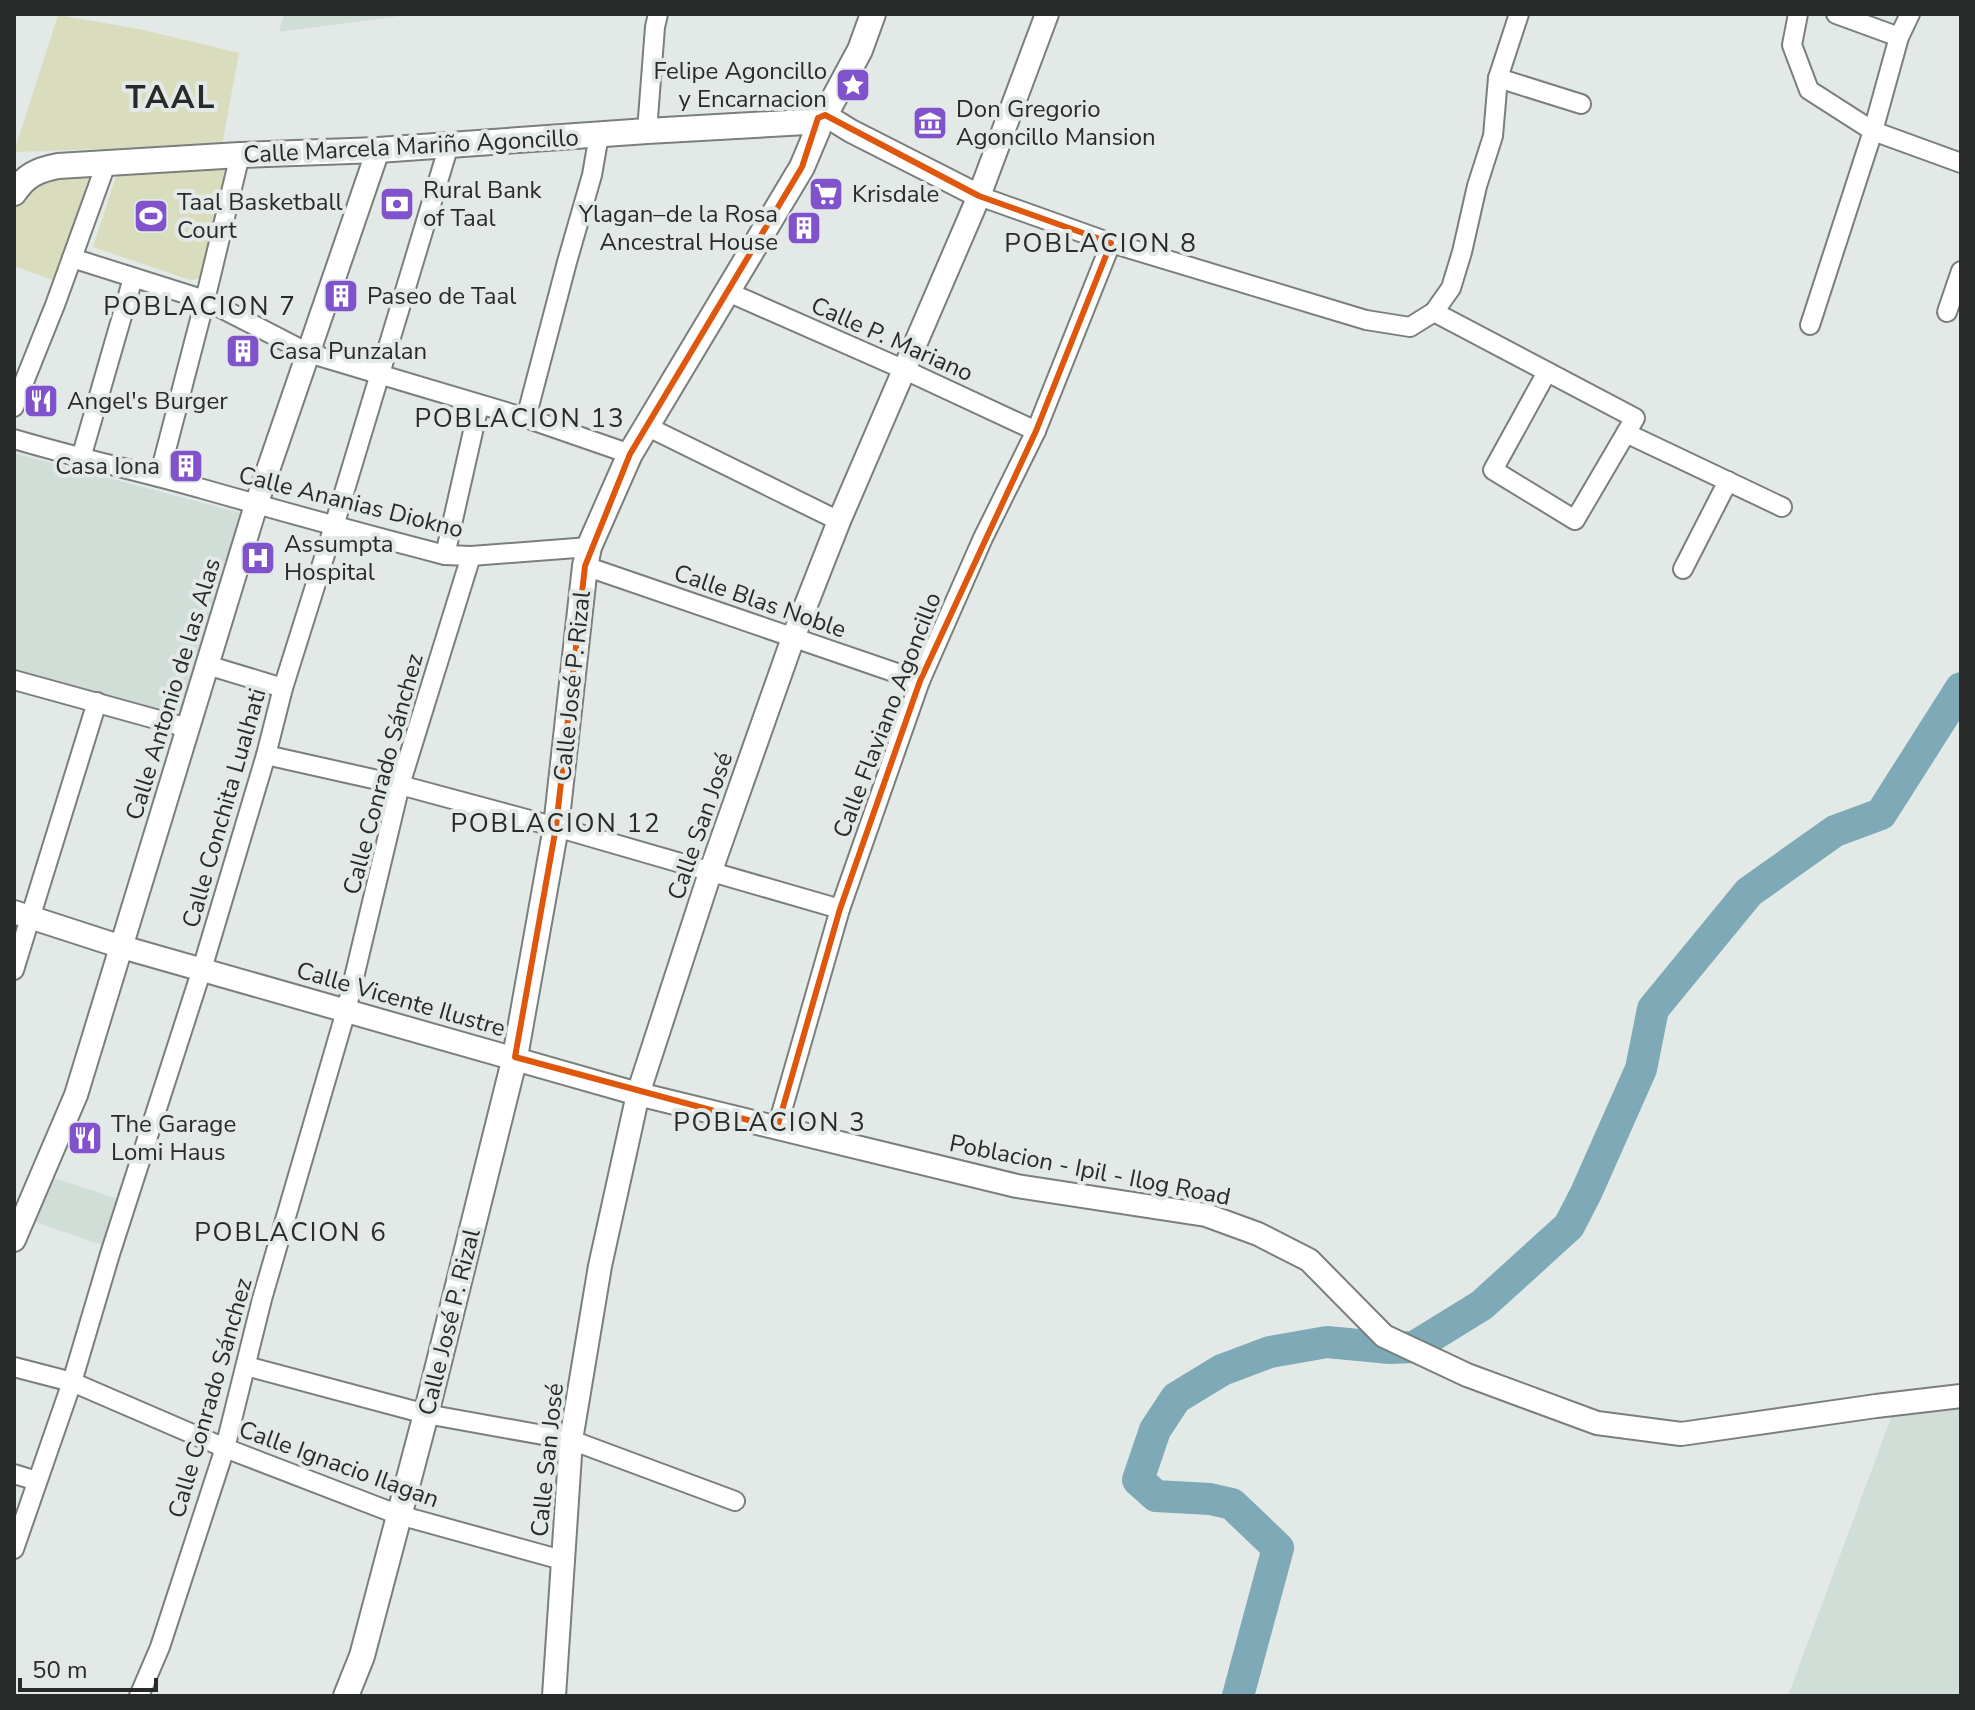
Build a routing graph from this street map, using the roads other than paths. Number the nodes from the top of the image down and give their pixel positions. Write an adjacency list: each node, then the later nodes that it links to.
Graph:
1 (658, 14): 12 (street)
2 (873, 14): 11 (main road, Calle José P. Rizal)
3 (1047, 14): 21 (street, Calle San José)
4 (1519, 14): 9 (street)
5 (1798, 14): 13 (street)
6 (1836, 14): 8 (street)
7 (1910, 14): 8 (street)
8 (1899, 37): 13 (street)
9 (1498, 78): 10 (street); 28 (street)
10 (1581, 104)
11 (822, 116): 12 (main road, Calle Marcela Mariño Agoncillo); 21 (street); 26 (main road, Calle José P. Rizal)
12 (647, 131): 14 (main road, Calle Marcela Mariño Agoncillo)
13 (1873, 131): 18 (street); 30 (street)
14 (599, 135): 15 (main road, Calle Marcela Mariño Agoncillo); 37 (street)
15 (449, 145): 16 (main road, Calle Marcela Mariño Agoncillo); 34 (street, Calle Conchita Lualhati)
16 (378, 150): 17 (main road, Calle Marcela Mariño Agoncillo); 31 (street, Calle Antonio de las Alas)
17 (240, 155): 19 (main road, Calle Marcela Mariño Agoncillo); 27 (street)
18 (1961, 163)
19 (106, 164): 20 (main road, Calle Marcela Mariño Agoncillo); 23 (street)
20 (14, 193)
21 (979, 196): 22 (street); 32 (street, Calle San José)
22 (1111, 243): 28 (street); 39 (street, Calle Flaviano Agoncillo)
23 (72, 258): 25 (street); 36 (street)
24 (1961, 271): 29 (street)
25 (133, 278): 27 (street); 43 (street)
26 (728, 292): 32 (street, Calle P. Mariano); 38 (main road, Calle José P. Rizal)
27 (205, 300): 31 (street); 44 (street)
28 (1434, 312): 33 (street)
29 (1947, 312)
30 (1810, 325)
31 (308, 353): 34 (street); 46 (street, Calle Antonio de las Alas)
32 (905, 370): 39 (street, Calle P. Mariano); 48 (street, Calle San José)
33 (1547, 372): 40 (street); 40 (street)
34 (380, 374): 35 (street); 49 (street, Calle Conchita Lualhati)
35 (479, 405): 37 (street); 50 (street)
36 (14, 407)
37 (526, 418): 42 (street)
38 (646, 426): 42 (main road, Calle José P. Rizal); 48 (street)
39 (1036, 431): 57 (street, Calle Flaviano Agoncillo)
40 (1626, 433): 45 (street)
41 (14, 439): 43 (street, Calle Ananias Diokno)
42 (630, 454): 52 (main road, Calle José P. Rizal)
43 (81, 458): 44 (street, Calle Ananias Diokno)
44 (159, 477): 46 (street, Calle Ananias Diokno)
45 (1728, 481): 47 (street); 53 (street)
46 (256, 505): 49 (street, Calle Ananias Diokno); 55 (street, Calle Antonio de las Alas)
47 (1782, 507)
48 (839, 521): 54 (street, Calle San José)
49 (334, 526): 50 (street, Calle Ananias Diokno); 58 (street, Calle Conchita Lualhati)
50 (445, 555): 51 (street, Calle Ananias Diokno)
51 (471, 556): 52 (street, Calle Ananias Diokno); 62 (street, Calle Conrado Sánchez)
52 (587, 556): 54 (street, Calle Blas Noble); 63 (main road, Calle José P. Rizal)
53 (1683, 569)
54 (793, 638): 57 (street, Calle Blas Noble); 64 (street, Calle San José)
55 (207, 665): 58 (street); 60 (street, Calle Antonio de las Alas)
56 (14, 680): 59 (street)
57 (920, 681): 65 (street, Calle Flaviano Agoncillo)
58 (283, 688): 61 (street, Calle Conchita Lualhati)
59 (97, 702): 60 (street); 66 (street)
60 (188, 728): 67 (street, Calle Antonio de las Alas)
61 (266, 755): 62 (street); 68 (street, Calle Conchita Lualhati)
62 (400, 785): 63 (street); 70 (street, Calle Conrado Sánchez)
63 (556, 827): 64 (street); 71 (main road, Calle José P. Rizal)
64 (710, 873): 65 (street); 72 (street, Calle San José)
65 (840, 909): 73 (street, Calle Flaviano Agoncillo)
66 (23, 914): 67 (street, Calle Vicente Ilustre); 69 (street)
67 (122, 947): 68 (street, Calle Vicente Ilustre); 74 (street, Calle Antonio de las Alas)
68 (202, 969): 70 (street, Calle Vicente Ilustre); 77 (street, Calle Conchita Lualhati)
69 (14, 970)
70 (346, 1011): 71 (street, Calle Vicente Ilustre); 75 (street, Calle Conrado Sánchez)
71 (515, 1057): 72 (street, Calle Vicente Ilustre); 79 (main road, Calle José P. Rizal)
72 (638, 1094): 73 (street, Calle Vicente Ilustre); 80 (street, Calle San José)
73 (777, 1128): 78 (street, Poblacion - Ipil - Ilog Road)
74 (14, 1240)
75 (246, 1366): 79 (street); 81 (street, Calle Conrado Sánchez)
76 (14, 1367): 77 (street, Calle Ignacio Ilagan)
77 (72, 1382): 81 (street, Calle Ignacio Ilagan); 83 (street, Calle Conchita Lualhati)
78 (1961, 1396)
79 (426, 1414): 80 (street); 85 (main road, Calle José P. Rizal)
80 (571, 1440): 84 (street); 87 (street, Calle San José)
81 (225, 1448): 85 (street, Calle Ignacio Ilagan); 88 (street, Calle Conrado Sánchez)
82 (14, 1474): 83 (street)
83 (37, 1481): 86 (street, Calle Conchita Lualhati)
84 (735, 1501)
85 (399, 1515): 87 (street, Calle Ignacio Ilagan); 89 (main road, Calle José P. Rizal)
86 (14, 1549)
87 (562, 1560): 90 (street, Calle San José)
88 (139, 1696)
89 (346, 1696)
90 (554, 1696)

